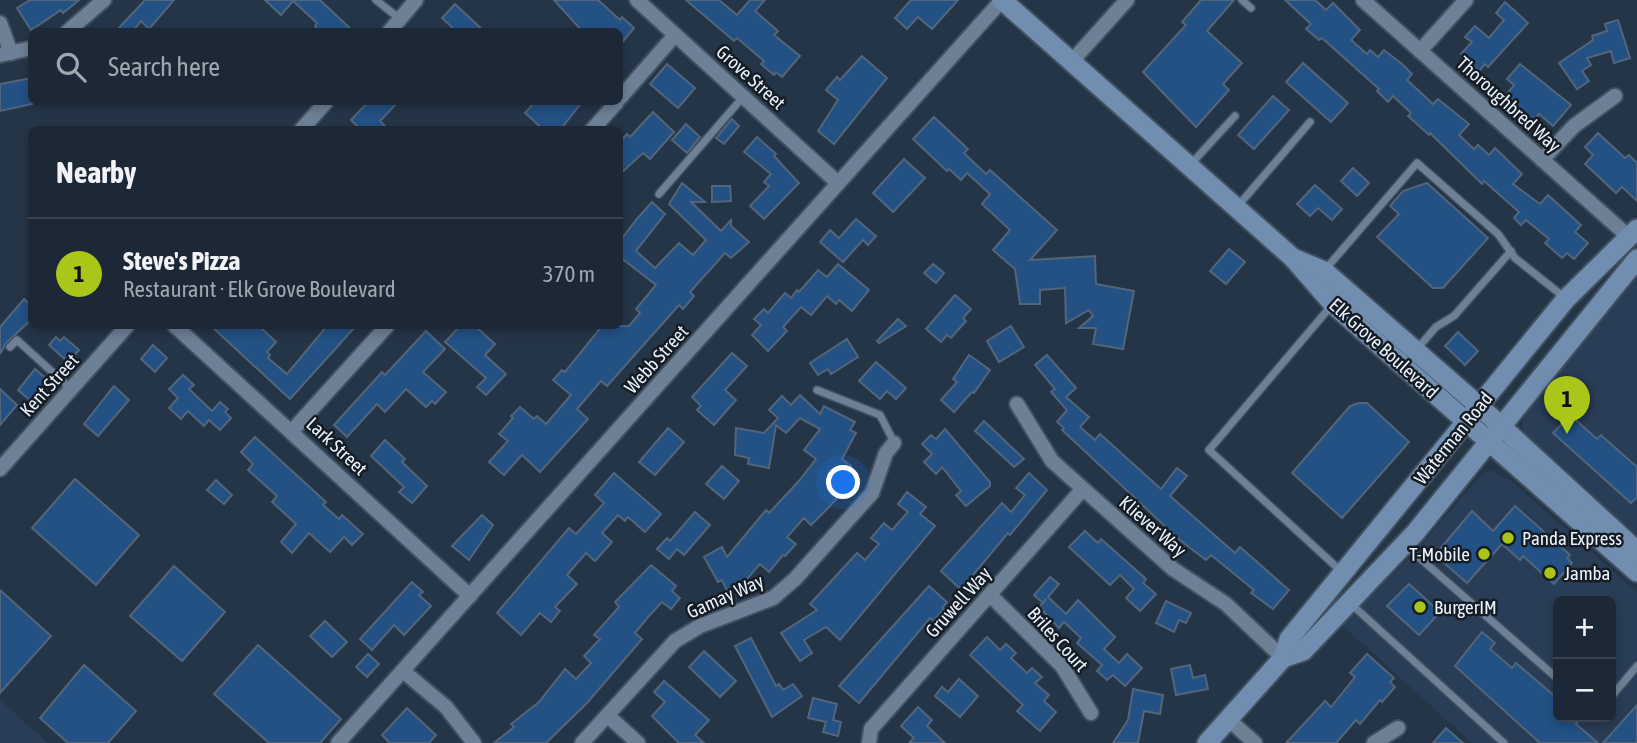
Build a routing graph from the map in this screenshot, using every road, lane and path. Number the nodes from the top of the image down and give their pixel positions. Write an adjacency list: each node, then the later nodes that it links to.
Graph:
1 (104, 0): 13 (street)
2 (376, 0): 11 (lane)
3 (416, 0): 11 (street)
4 (638, 0): 15 (street, Grove Street)
5 (1002, 0): 19 (main road, Elk Grove Boulevard); 31 (street, Webb Street)
6 (1127, 0): 19 (street)
7 (1242, 0): 10 (lane)
8 (1363, 0): 17 (street, Thoroughbred Way)
9 (1466, 0): 17 (street)
10 (1251, 8)
11 (400, 19): 14 (street)
12 (0, 23): 18 (street)
13 (72, 28)
14 (392, 28)
15 (675, 34): 20 (street); 22 (street, Grove Street)
16 (28, 49): 18 (street)
17 (1420, 51): 29 (street, Thoroughbred Way)
18 (5, 54)
19 (1072, 61): 30 (main road, Elk Grove Boulevard)
20 (623, 94)
21 (1615, 96): 29 (street)
22 (744, 97): 31 (street, Grove Street); 32 (lane)
23 (323, 105): 27 (street)
24 (614, 105): 28 (street)
25 (1235, 116): 30 (lane)
26 (1310, 122): 33 (lane)
27 (305, 126)
28 (595, 126)
29 (1542, 160): 34 (street, Thoroughbred Way)
30 (1190, 166): 33 (main road, Elk Grove Boulevard)
31 (838, 183): 62 (street, Webb Street)
32 (659, 194)
33 (1236, 207): 36 (main road, Elk Grove Boulevard)
34 (1633, 233): 39 (main road, Waterman Road); 46 (main road)
35 (1511, 251): 38 (lane); 39 (lane); 45 (lane)
36 (1293, 258): 38 (main road, Elk Grove Boulevard); 40 (main road, Elk Grove Boulevard)
37 (1637, 259): 46 (main road, Waterman Road)
38 (1324, 271): 45 (main road, Elk Grove Boulevard)
39 (1566, 299): 50 (main road, Waterman Road)
40 (1333, 304): 51 (main road, Elk Grove Boulevard); 59 (lane)
41 (124, 329): 47 (street, Kent Street)
42 (178, 329): 52 (street, Lark Street)
43 (384, 329): 52 (street)
44 (10, 347): 47 (lane)
45 (1415, 351): 50 (main road, Elk Grove Boulevard)
46 (1554, 360): 53 (main road, Waterman Road)
47 (71, 389): 55 (street, Kent Street)
48 (817, 390): 54 (lane)
49 (1017, 404): 56 (street, Kliever Way)
50 (1479, 406): 51 (main road, Waterman Road); 53 (main road, Elk Grove Boulevard)
51 (1466, 422): 53 (main road, Elk Grove Boulevard); 59 (main road, Waterman Road)
52 (292, 431): 62 (street, Lark Street)
53 (1495, 434): 57 (main road, Waterman Road); 58 (main road, Elk Grove Boulevard); 60 (main road, Elk Grove Boulevard)
54 (894, 443): 70 (street, Gamay Way)
55 (0, 470)
56 (1082, 489): 61 (street, Gruwell Way); 64 (street, Kliever Way)
57 (1405, 545): 63 (main road, Waterman Road); 67 (lane)
58 (1636, 548)
59 (1343, 572): 64 (main road, Waterman Road)
60 (1637, 572)
61 (990, 595): 69 (street, Briles Court); 77 (street, Gruwell Way)
62 (470, 596): 66 (street, Webb Street)
63 (1349, 603): 64 (main road, Waterman Road); 81 (lane)
64 (1283, 658): 71 (main road, Waterman Road)
65 (1637, 666): 68 (lane)
66 (403, 671): 73 (street, Webb Street); 74 (street)
67 (1553, 675)
68 (1616, 691)
69 (1091, 713)
70 (608, 716): 75 (street, Gamay Way); 76 (street)
71 (1228, 719): 78 (main road, Waterman Road); 79 (street)
72 (1398, 727): 80 (street)
73 (338, 743)
74 (474, 743)
75 (582, 743)
76 (638, 743)
77 (869, 743)
78 (1207, 743)
79 (1255, 743)
80 (1374, 743)
81 (1504, 743)

